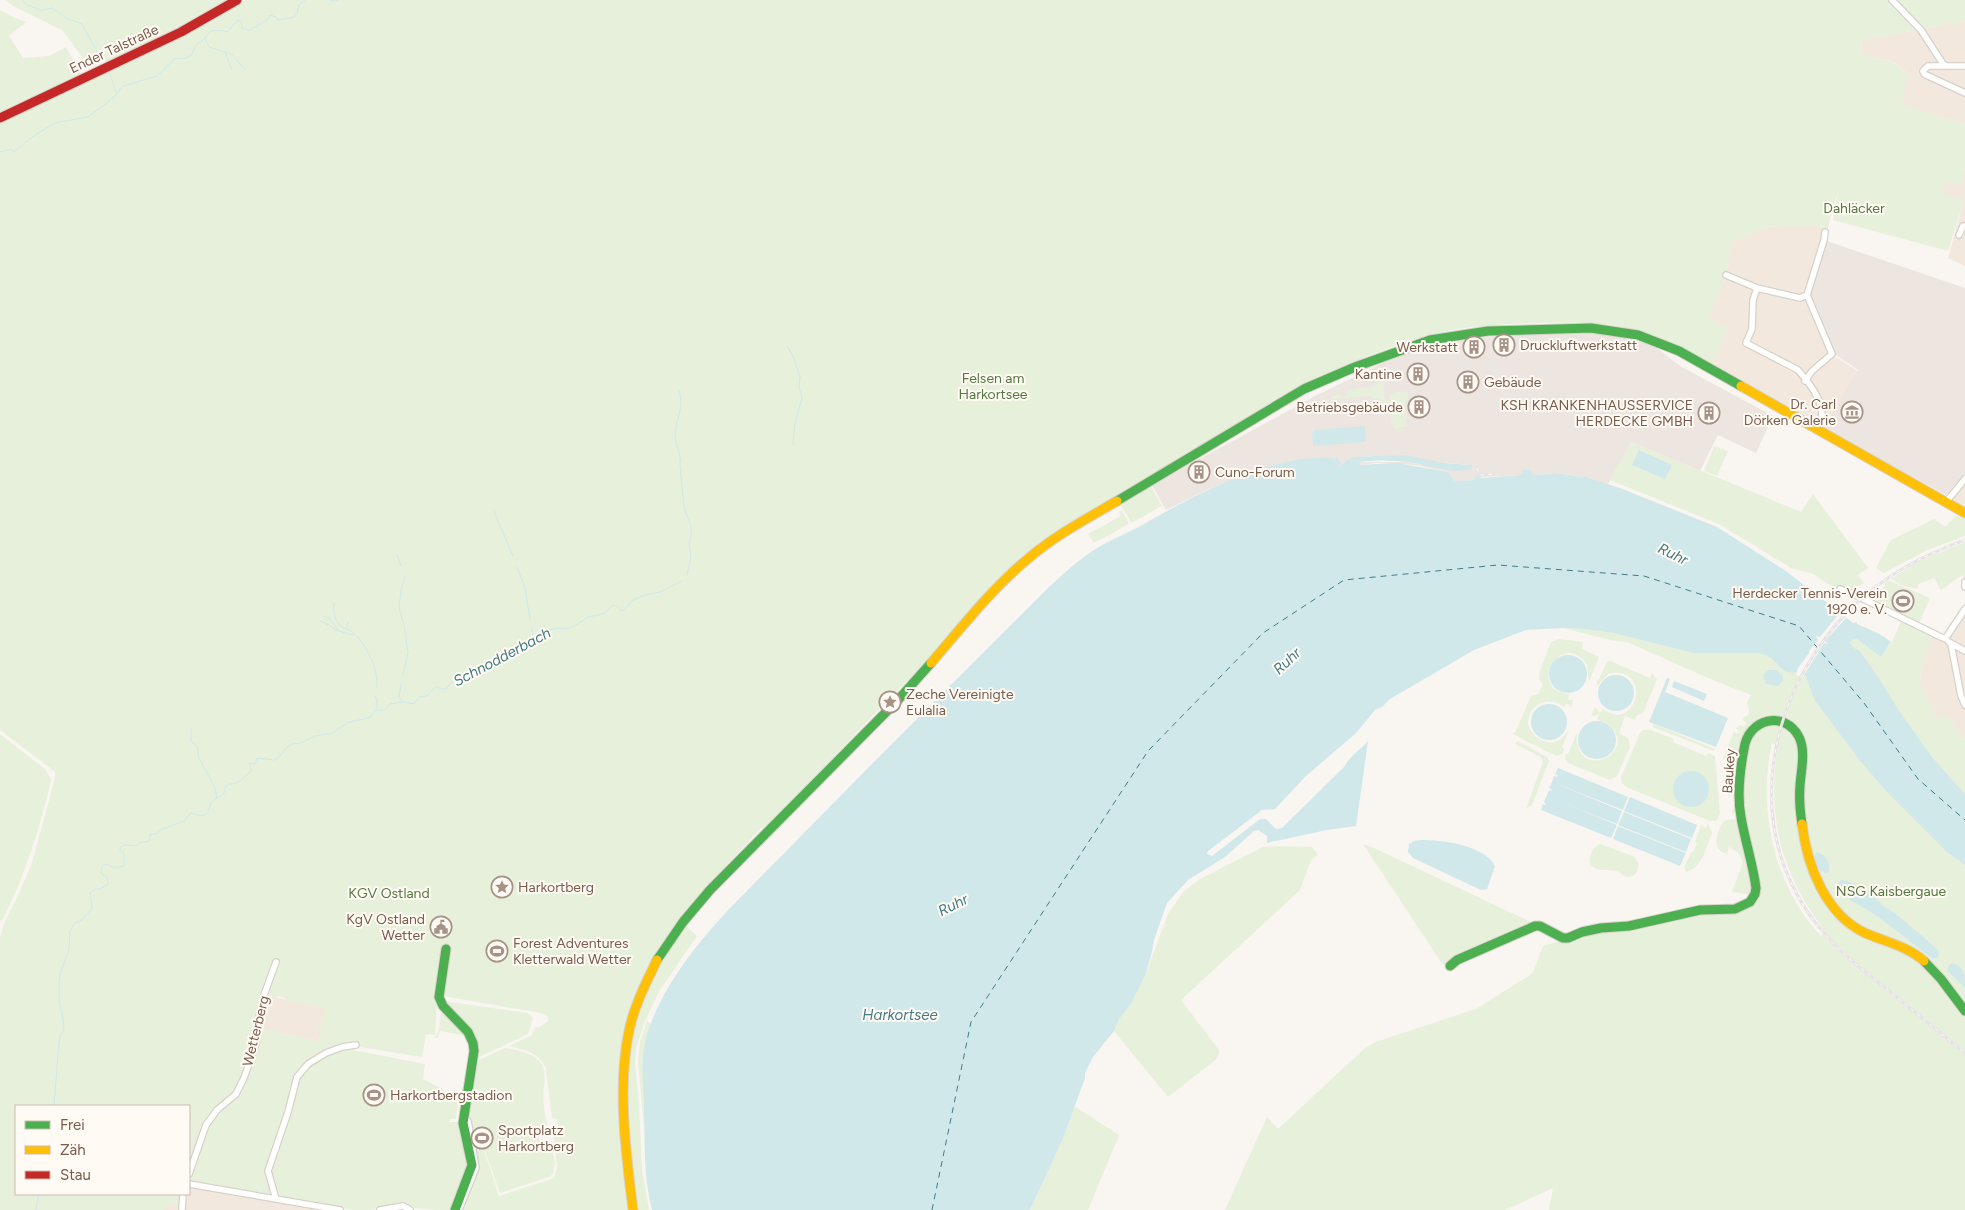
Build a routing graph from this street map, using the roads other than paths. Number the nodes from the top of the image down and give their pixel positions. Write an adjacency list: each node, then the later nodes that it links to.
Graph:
1 (237, 0): 6 (main road, Ender Talstraße)
2 (1892, 0): 3 (street)
3 (1947, 66): 4 (street); 5 (street)
4 (1965, 66)
5 (1965, 93)
6 (0, 118)
7 (1825, 232): 10 (street)
8 (1726, 275): 9 (street)
9 (1757, 288): 10 (street); 11 (street)
10 (1807, 296): 11 (street)
11 (1805, 381): 12 (street)
12 (1818, 431): 14 (main road); 42 (main road)
13 (1965, 479): 14 (street)
14 (1946, 502): 15 (main road)
15 (1964, 512)
16 (1965, 582): 17 (street)
17 (1965, 587)
18 (1840, 589): 22 (street)
19 (1965, 609): 20 (street)
20 (1958, 620): 21 (street); 22 (street)
21 (1965, 623)
22 (1945, 639): 23 (street)
23 (1951, 644): 24 (street); 25 (street)
24 (1965, 651)
25 (1965, 705)
26 (446, 949): 31 (main road)
27 (276, 962): 32 (street, Wetterberg)
28 (1450, 966): 29 (main road, Baukey)
29 (1965, 1011)
30 (356, 1045): 35 (street)
31 (464, 1118): 40 (main road); 41 (street)
32 (190, 1171)
33 (190, 1184): 35 (street)
34 (184, 1195): 36 (street)
35 (276, 1199): 37 (street)
36 (182, 1210)
37 (340, 1210)
38 (380, 1210): 39 (street)
39 (410, 1210)
40 (455, 1210)
41 (459, 1210)
42 (633, 1210)

